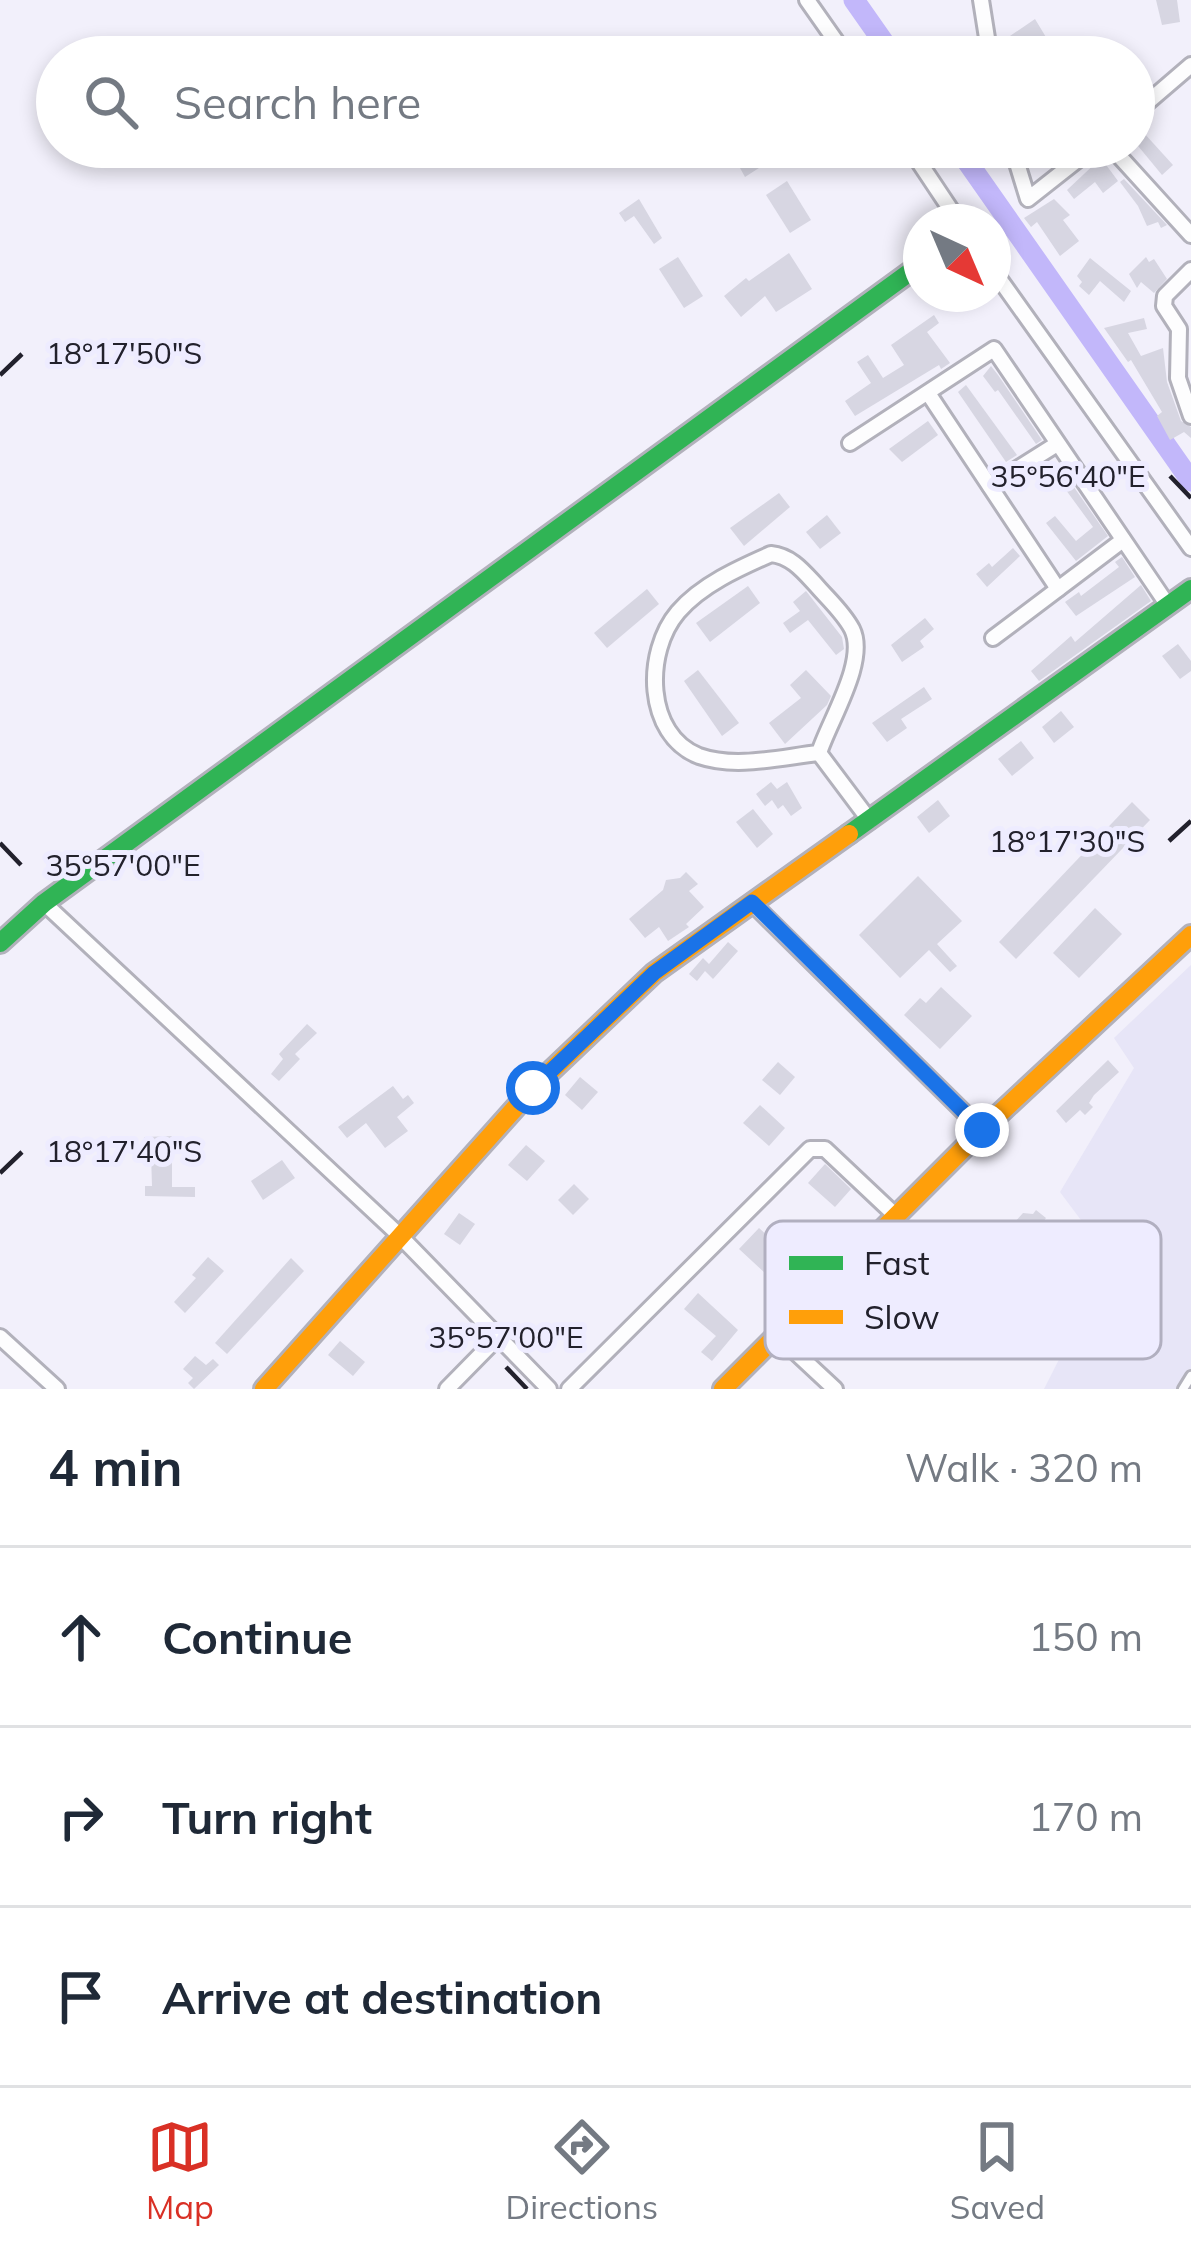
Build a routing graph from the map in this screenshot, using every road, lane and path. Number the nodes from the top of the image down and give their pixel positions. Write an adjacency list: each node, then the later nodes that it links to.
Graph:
1 (807, 0): 3 (street)
2 (981, 0): 4 (street)
3 (832, 36)
4 (986, 36)
5 (1191, 65): 6 (street)
6 (1155, 96)
7 (923, 168): 11 (street)
8 (1018, 168): 9 (street)
9 (1067, 168)
10 (1130, 168): 12 (street)
11 (947, 204)
12 (1191, 235)
13 (1191, 270): 17 (street)
14 (903, 278): 30 (street)
15 (1011, 295): 22 (street)
16 (928, 392): 18 (street); 19 (street); 20 (street)
17 (1191, 416)
18 (850, 443)
19 (1057, 444): 20 (street); 21 (street)
20 (990, 486): 23 (street)
21 (1123, 540): 23 (street); 25 (street)
22 (1191, 548)
23 (1058, 589): 26 (street)
24 (1191, 589): 25 (street)
25 (1167, 604): 28 (street)
26 (993, 638)
27 (819, 753): 27 (street); 28 (street)
28 (870, 821): 29 (street)
29 (752, 902): 33 (street); 36 (street)
30 (44, 903): 32 (street); 36 (street)
31 (1191, 935): 33 (street)
32 (0, 943)
33 (982, 1130): 34 (street)
34 (896, 1214): 35 (street); 46 (street)
35 (889, 1221)
36 (399, 1235): 38 (street); 43 (street)
37 (0, 1337): 42 (street)
38 (498, 1337): 44 (street); 45 (street)
39 (765, 1347): 47 (street)
40 (803, 1359): 48 (street)
41 (1191, 1376): 49 (lane)
42 (58, 1389)
43 (264, 1389)
44 (447, 1389)
45 (549, 1389)
46 (569, 1389)
47 (723, 1389)
48 (835, 1389)
49 (1183, 1389)

